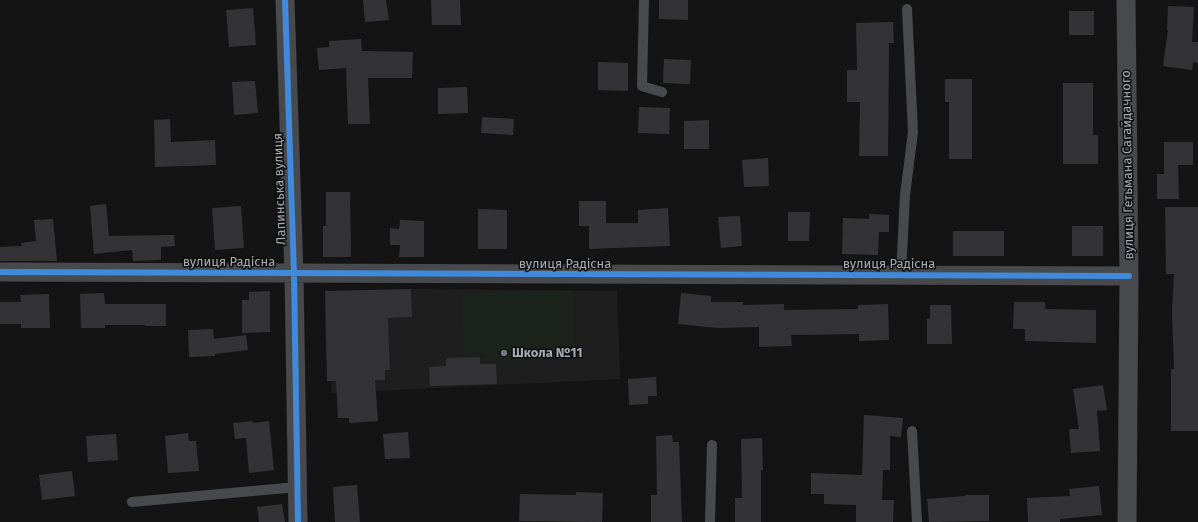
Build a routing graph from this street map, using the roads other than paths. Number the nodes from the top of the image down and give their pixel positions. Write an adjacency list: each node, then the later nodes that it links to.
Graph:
1 (285, 0): 7 (street, Лапинська вулиця)
2 (644, 0): 5 (lane)
3 (1126, 0): 9 (street, вулиця Гетьмана Сагайдачного)
4 (907, 9): 8 (lane)
5 (662, 92)
6 (0, 272): 7 (street, вулиця Радісна)
7 (294, 274): 8 (street, вулиця Радісна); 12 (street, Лапинська вулиця)
8 (901, 275): 9 (street, вулиця Радісна)
9 (1129, 276): 17 (street, вулиця Гетьмана Сагайдачного)
10 (912, 431): 16 (lane)
11 (712, 445): 15 (lane)
12 (297, 487): 13 (lane); 14 (street, Лапинська вулиця)
13 (132, 502)
14 (298, 522)
15 (710, 522)
16 (917, 522)
17 (1127, 522)

